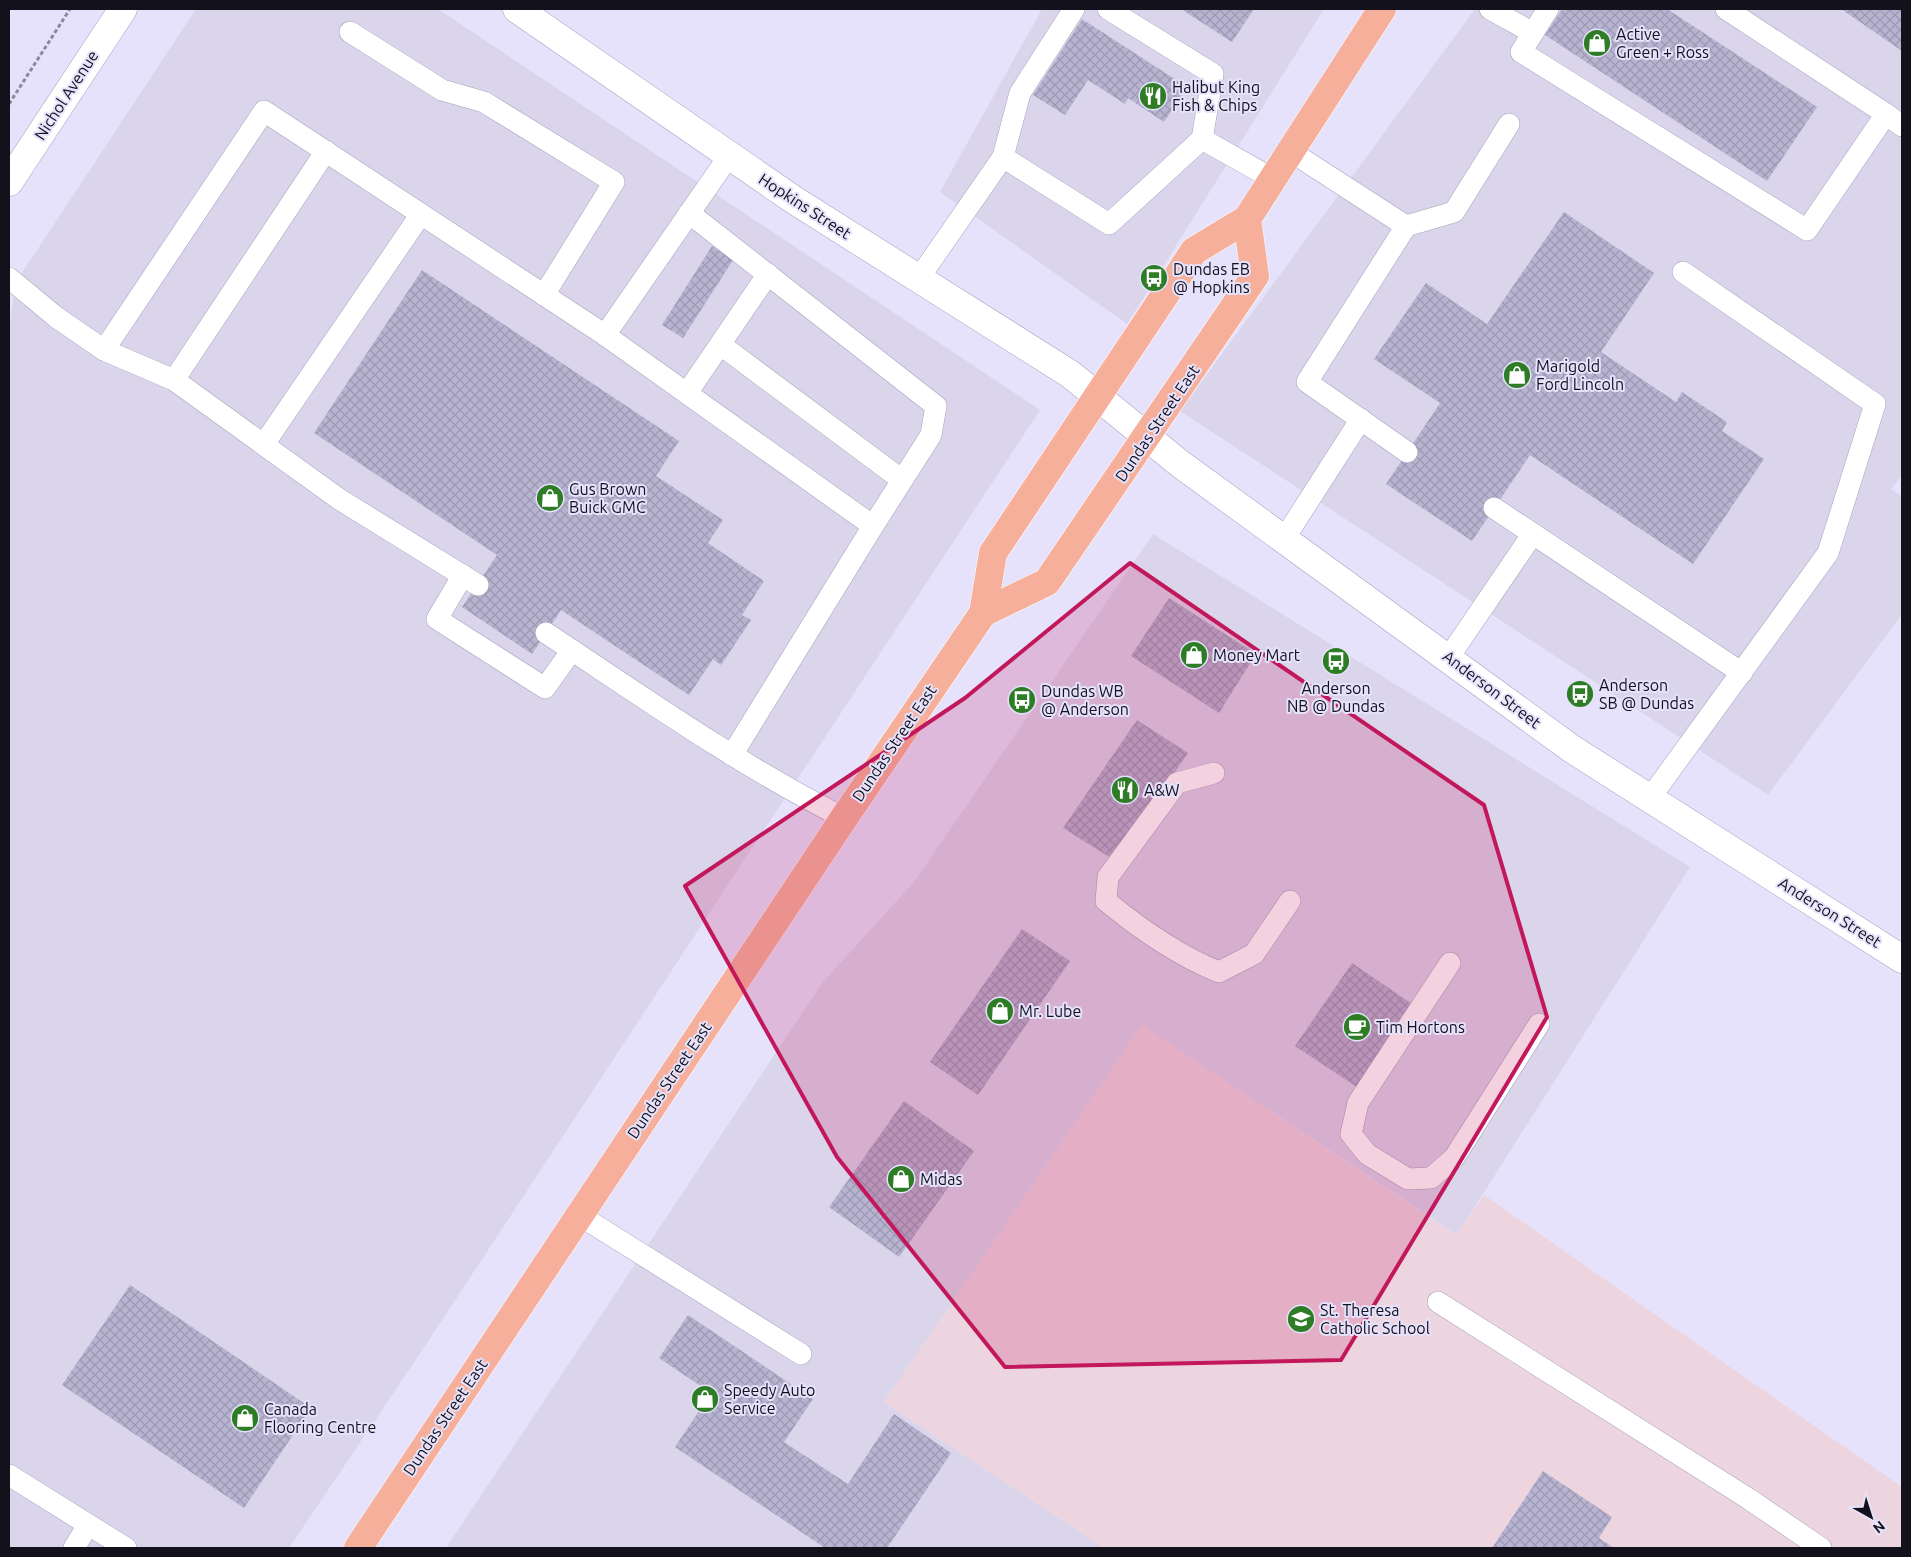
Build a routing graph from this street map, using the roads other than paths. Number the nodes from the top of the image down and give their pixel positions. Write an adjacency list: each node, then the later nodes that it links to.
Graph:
1 (123, 9): 19 (main road, Nichol Avenue)
2 (517, 9): 16 (main road, Hopkins Street)
3 (1074, 9): 17 (lane)
4 (1108, 9): 13 (lane)
5 (1382, 9): 15 (main road, Dundas Street East)
6 (1490, 9): 10 (lane)
7 (1548, 9): 10 (lane)
8 (1726, 9): 11 (lane)
9 (350, 32): 28 (lane)
10 (1532, 32): 11 (lane)
11 (1894, 120)
12 (1509, 124): 23 (lane)
13 (1202, 139): 17 (lane); 18 (lane)
14 (326, 151): 21 (lane); 31 (lane); 32 (lane)
15 (1290, 151): 18 (main road, Dundas Street East); 23 (lane)
16 (729, 156): 20 (lane); 27 (main road, Hopkins Street)
17 (1003, 157): 27 (lane)
18 (1272, 179): 22 (main road, Dundas Street East)
19 (9, 182)
20 (689, 213): 25 (lane); 29 (lane)
21 (422, 214): 28 (lane); 37 (lane)
22 (1247, 219): 34 (main road, Dundas Street East); 36 (main road, Dundas Street East)
23 (1406, 226): 35 (lane)
24 (1683, 272): 48 (lane)
25 (768, 274): 30 (lane); 39 (lane)
26 (9, 278): 31 (lane)
27 (918, 278): 34 (main road, Hopkins Street)
28 (544, 295): 29 (lane)
29 (605, 335): 33 (lane)
30 (720, 345): 33 (lane); 39 (lane)
31 (104, 350): 32 (lane)
32 (174, 380): 37 (lane)
33 (687, 393): 41 (lane)
34 (1098, 397): 36 (main road, Anderson Street); 44 (main road, Dundas Street East)
35 (1361, 419): 38 (lane); 43 (lane)
36 (1147, 437): 43 (main road, Anderson Street); 44 (main road, Dundas Street East)
37 (264, 444): 46 (lane)
38 (1407, 452)
39 (902, 480): 41 (lane)
40 (1494, 508): 42 (lane)
41 (873, 526): 49 (lane)
42 (1532, 535): 47 (lane); 48 (lane)
43 (1284, 539): 47 (main road, Anderson Street)
44 (983, 613): 52 (main road, Dundas Street East)
45 (546, 633): 46 (lane)
46 (572, 650): 49 (lane)
47 (1449, 657): 51 (main road, Anderson Street)
48 (1742, 673): 51 (lane)
49 (732, 756): 52 (lane)
50 (1214, 773): 53 (lane)
51 (1650, 798): 54 (main road, Anderson Street)
52 (844, 818): 57 (main road, Dundas Street East)
53 (1290, 901)
54 (1902, 959)
55 (1450, 963): 56 (lane)
56 (1540, 1024)
57 (580, 1215): 59 (lane); 64 (main road, Dundas Street East)
58 (1438, 1302): 65 (lane)
59 (801, 1354)
60 (9, 1475): 61 (lane)
61 (88, 1525): 62 (lane); 63 (lane)
62 (74, 1548)
63 (126, 1548)
64 (358, 1548)
65 (1821, 1548)

